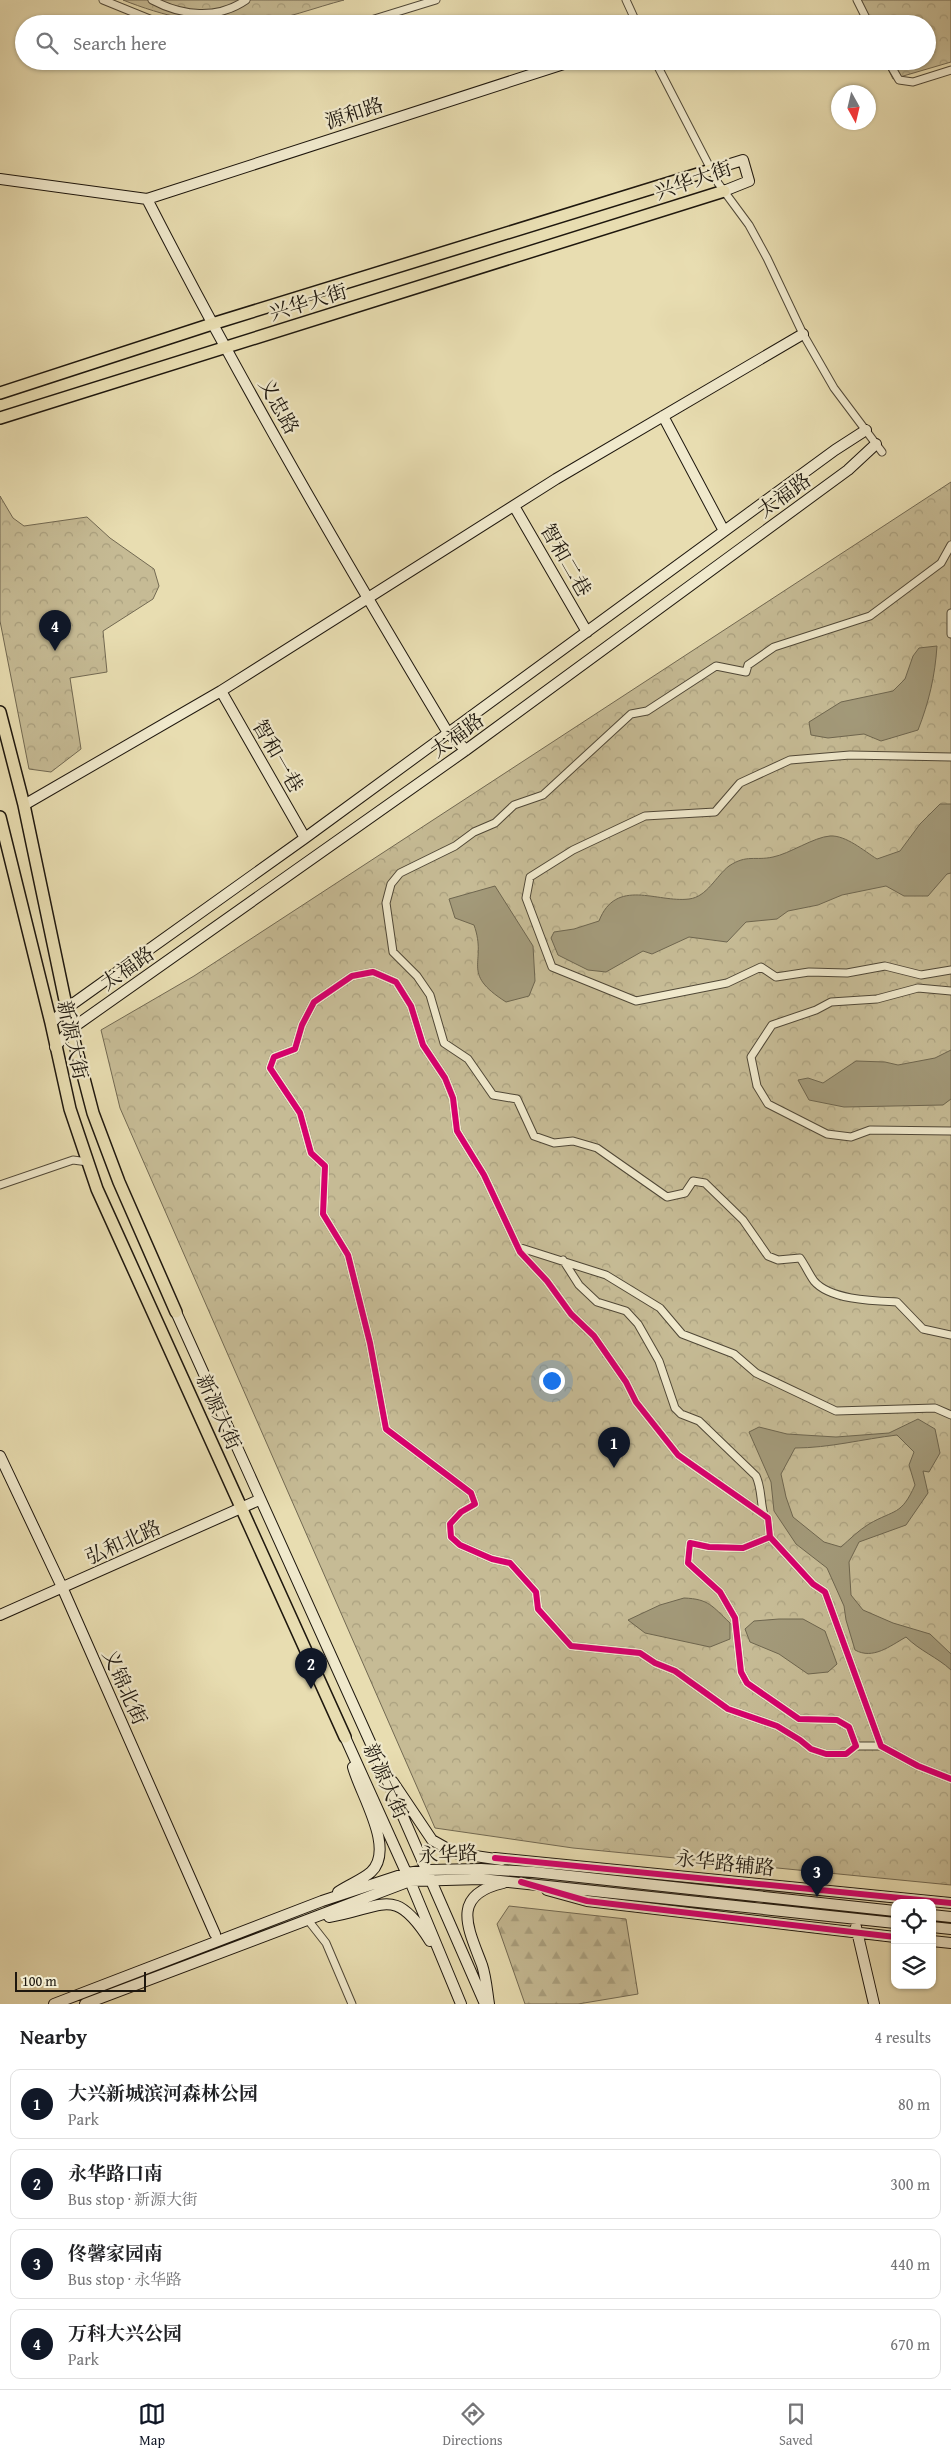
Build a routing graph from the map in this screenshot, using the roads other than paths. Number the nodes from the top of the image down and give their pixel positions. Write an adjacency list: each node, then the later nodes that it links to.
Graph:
1 (103, 0): 7 (street)
2 (152, 0): 3 (street)
3 (246, 0)
4 (436, 0): 8 (street)
5 (626, 0): 9 (street)
6 (857, 0): 10 (street)
7 (140, 15)
8 (387, 15)
9 (633, 15)
10 (864, 15)
11 (545, 70): 18 (main road, 源和路)
12 (660, 70): 15 (street)
13 (893, 70): 14 (street)
14 (951, 70)
15 (711, 170): 17 (street); 17 (main road, 兴华大街); 19 (main road, 兴华大街)
16 (0, 180): 18 (main road)
17 (724, 191): 20 (street); 21 (main road, 兴华大街)
18 (147, 199): 19 (main road, 义忠路)
19 (212, 324): 21 (main road, 义忠路); 22 (main road, 兴华大街)
20 (803, 334): 25 (main road); 27 (street)
21 (226, 348): 26 (main road, 兴华大街); 32 (main road, 义忠路)
22 (25, 385): 23 (main road); 24 (main road, 兴华大街)
23 (0, 387)
24 (0, 393)
25 (663, 416): 29 (main road); 30 (main road)
26 (1, 418)
27 (866, 430): 28 (street); 30 (main road, 太福路)
28 (879, 448): 39 (main road, 太福路)
29 (514, 506): 32 (main road); 34 (main road, 智和二巷)
30 (724, 531): 34 (main road, 太福路)
31 (951, 545): 56 (street)
32 (368, 599): 36 (main road); 38 (main road, 义忠路)
33 (951, 612): 35 (street)
34 (587, 632): 38 (main road, 太福路)
35 (951, 634)
36 (221, 691): 41 (main road); 43 (main road, 智和一巷)
37 (0, 712): 41 (main road)
38 (448, 734): 39 (main road, 义忠路); 43 (main road, 太福路)
39 (466, 750): 48 (main road, 太福路)
40 (951, 756): 44 (street)
41 (24, 806): 46 (main road)
42 (1, 823): 47 (main road, 新源大街)
43 (305, 838): 46 (main road, 太福路)
44 (951, 970)
45 (951, 991): 50 (street)
46 (67, 1008): 47 (main road, 太福路); 48 (main road)
47 (51, 1022): 49 (main road, 新源大街)
48 (71, 1029): 49 (main road, 太福路); 55 (main road)
49 (55, 1047): 51 (main road, 新源大街)
50 (951, 1131)
51 (88, 1162): 52 (street); 60 (main road, 新源大街)
52 (0, 1185)
53 (518, 1247): 54 (street); 61 (street); 66 (street)
54 (563, 1260): 57 (street); 61 (street)
55 (176, 1312): 59 (main road, 新源大街)
56 (951, 1335)
57 (951, 1415)
58 (0, 1456): 63 (main road, 义锦北街)
59 (259, 1500): 60 (main road, 弘和北路); 68 (main road, 新源大街)
60 (242, 1508): 63 (main road, 弘和北路); 65 (main road, 新源大街)
61 (764, 1515): 62 (street)
62 (770, 1537): 66 (street); 67 (street)
63 (62, 1588): 64 (main road, 弘和北路); 88 (main road, 义锦北街)
64 (0, 1615)
65 (345, 1737): 73 (main road, 新源大街); 76 (main road)
66 (856, 1746): 67 (street)
67 (881, 1746): 69 (street)
68 (380, 1764): 70 (main road); 72 (main road, 新源大街)
69 (951, 1779)
70 (495, 1858): 71 (main road); 75 (main road, 永华路辅路)
71 (533, 1872): 72 (main road, 永华路); 78 (main road, 永华路)
72 (429, 1874): 73 (main road, 永华路); 74 (main road, 永华路); 97 (main road, 新源大街)
73 (409, 1877): 76 (main road, 永华路); 83 (main road, 永华路); 92 (main road, 新源大街)
74 (521, 1882): 82 (main road, 永华路); 87 (main road); 98 (main road)
75 (849, 1892): 77 (main road, 永华路辅路); 78 (main road)
76 (322, 1901): 93 (main road, 永华路)
77 (951, 1903)
78 (852, 1906): 79 (main road, 永华路); 82 (main road)
79 (891, 1911)
80 (936, 1915): 81 (main road)
81 (951, 1917)
82 (855, 1919): 84 (main road, 永华路); 87 (main road)
83 (308, 1920): 92 (main road); 94 (main road, 永华路); 95 (street)
84 (891, 1923)
85 (936, 1927): 86 (main road)
86 (951, 1929)
87 (857, 1932): 89 (main road); 99 (main road)
88 (216, 1934)
89 (891, 1936)
90 (936, 1941): 91 (main road)
91 (951, 1943)
92 (444, 1963): 96 (main road, 新源大街)
93 (54, 2004)
94 (85, 2004)
95 (352, 2004)
96 (461, 2004)
97 (484, 2004)
98 (489, 2004)
99 (874, 2004)

